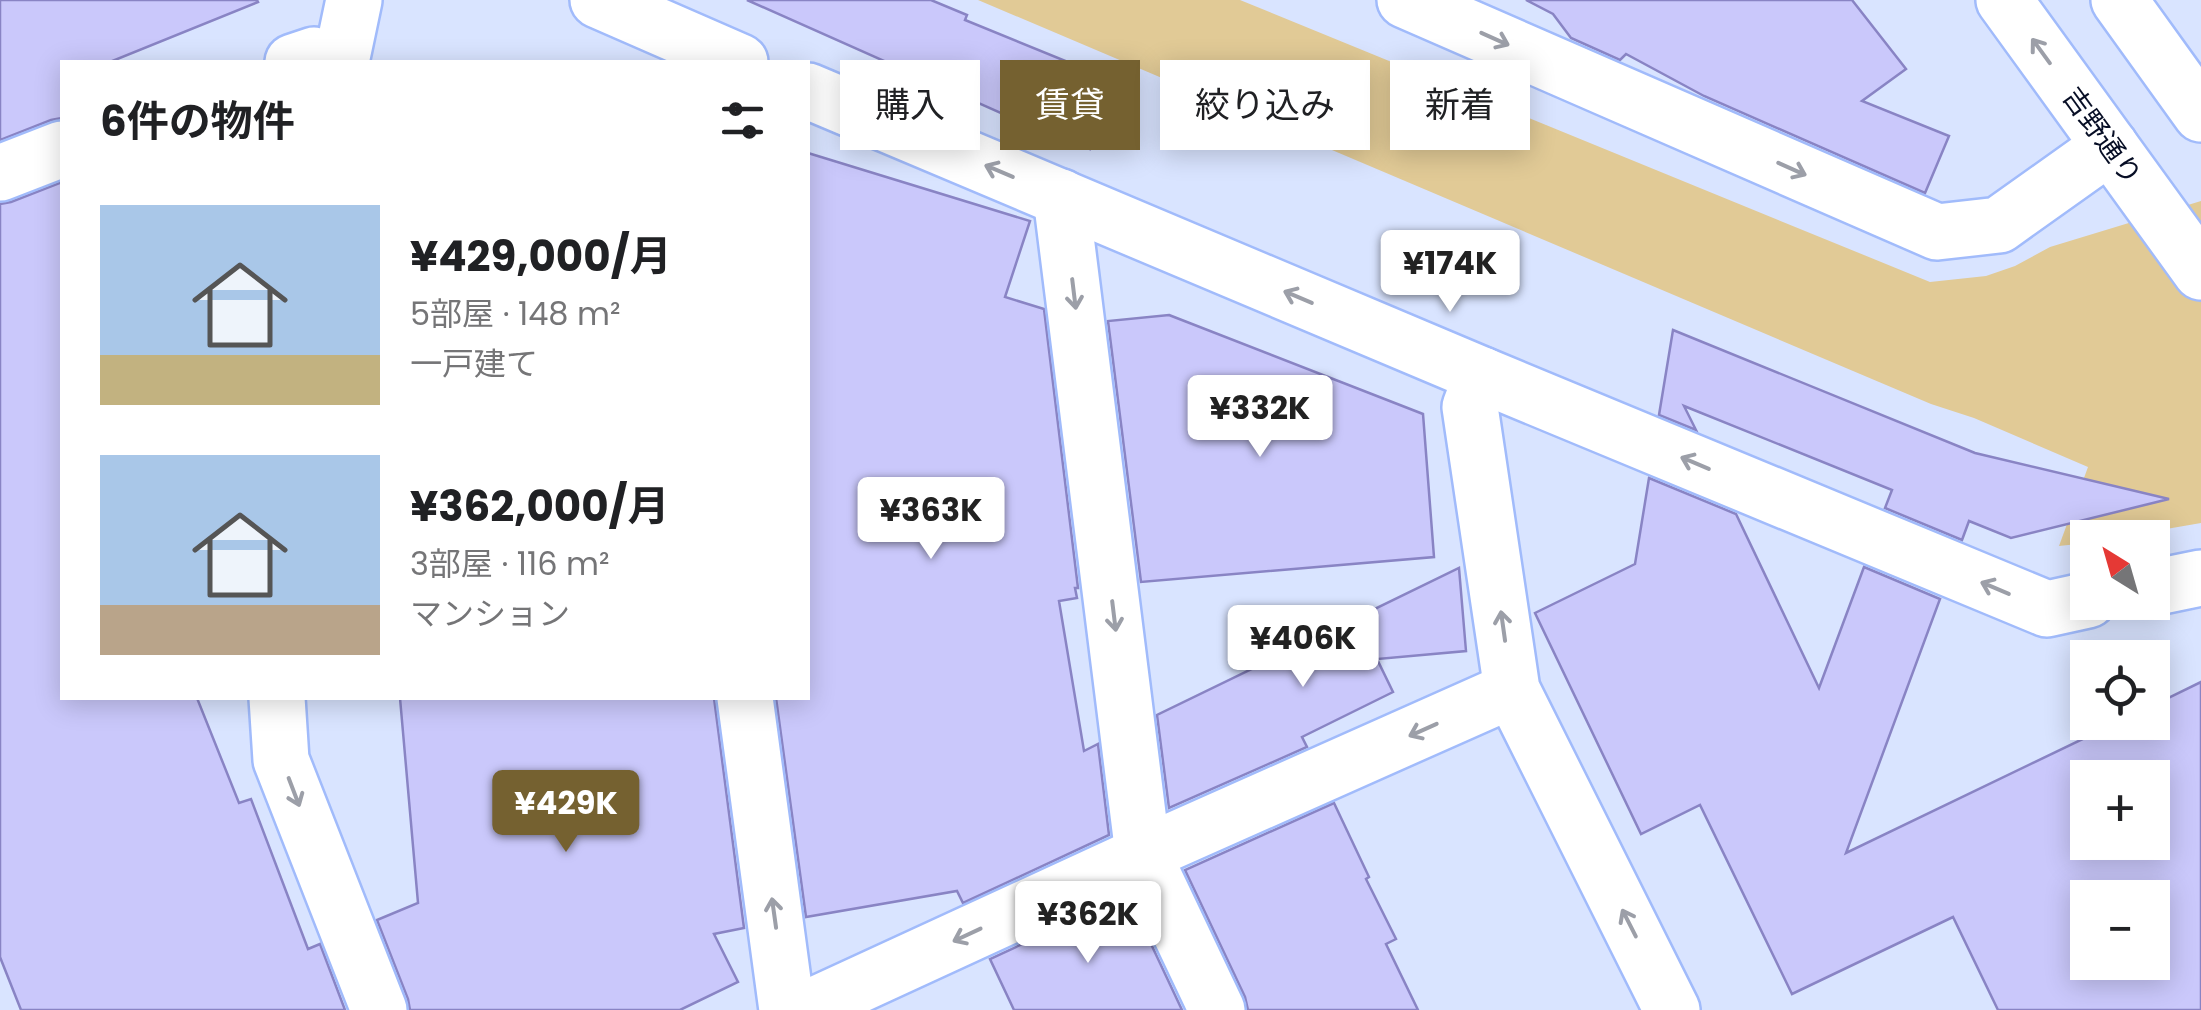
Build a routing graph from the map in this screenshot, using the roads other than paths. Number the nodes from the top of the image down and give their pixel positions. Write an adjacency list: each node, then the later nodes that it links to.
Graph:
1 (354, 0): 9 (street)
2 (598, 0): 6 (street)
3 (1405, 0): 13 (street, one-way to 13)
4 (2004, 0): 13 (street, 吉野通り, one-way to 4)
5 (2119, 0): 12 (street)
6 (683, 51): 10 (street)
7 (300, 60): 8 (street)
8 (332, 60)
9 (341, 60)
10 (730, 60)
11 (810, 91): 16 (street, one-way to 11)
12 (2201, 114)
13 (2110, 146): 17 (street, 吉野通り)
14 (60, 150): 15 (street)
15 (0, 173)
16 (1062, 197): 18 (street, one-way to 16); 25 (street, one-way to 25)
17 (2201, 272)
18 (1482, 375): 21 (street, one-way to 18); 22 (street, one-way to 18)
19 (2201, 578): 20 (street)
20 (2170, 584)
21 (2070, 604)
22 (1512, 690): 25 (street, one-way to 25); 30 (street, one-way to 22)
23 (277, 700): 26 (street, one-way to 26)
24 (745, 700): 27 (street, one-way to 24)
25 (1143, 854): 28 (street, one-way to 28); 29 (street)
26 (379, 1010)
27 (788, 1010)
28 (804, 1010)
29 (1217, 1010)
30 (1672, 1010)

